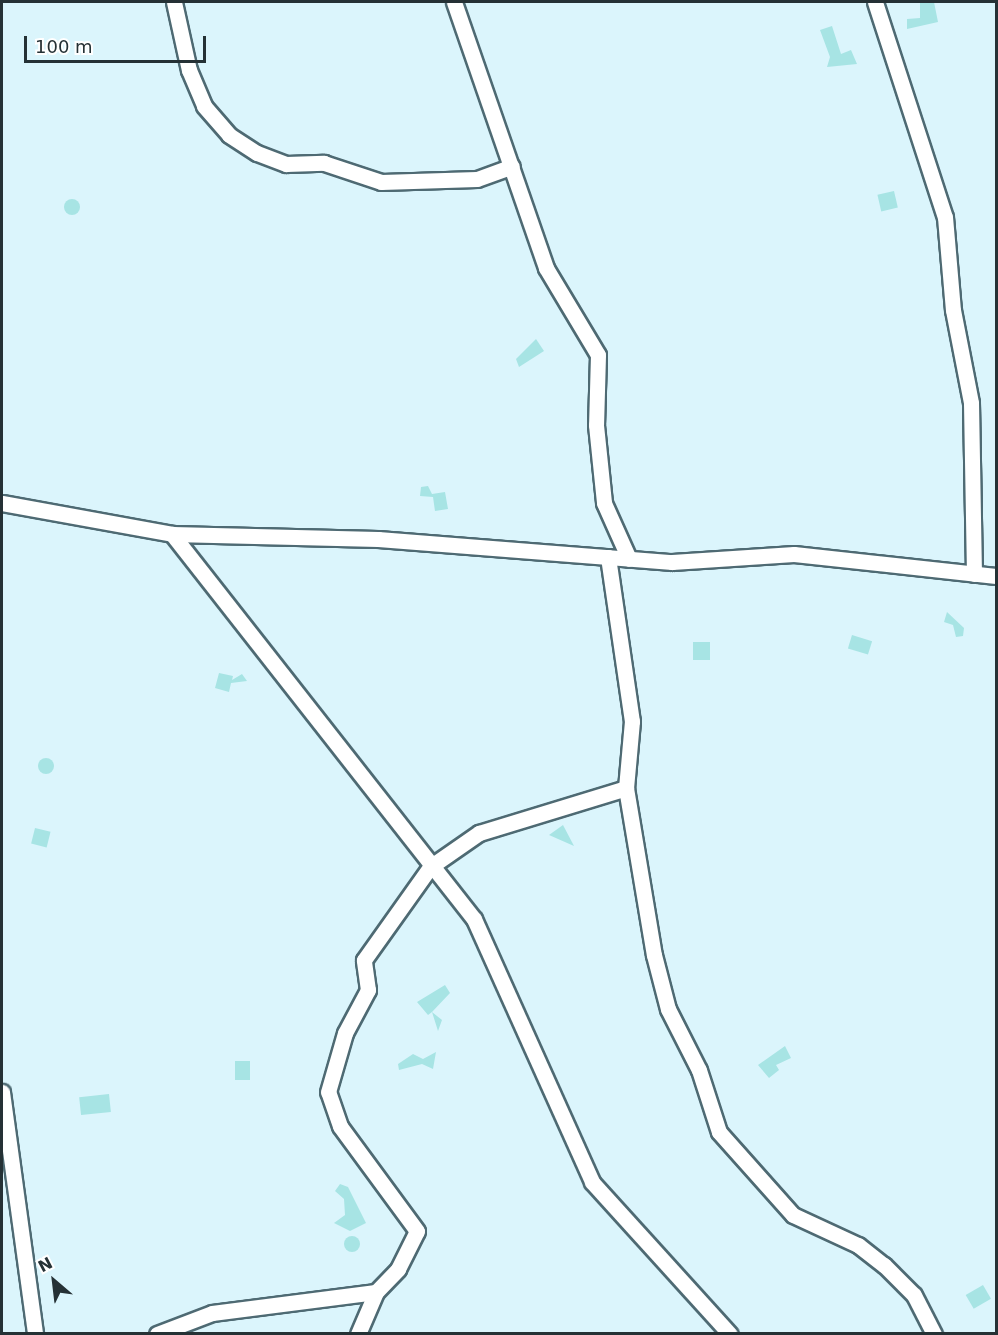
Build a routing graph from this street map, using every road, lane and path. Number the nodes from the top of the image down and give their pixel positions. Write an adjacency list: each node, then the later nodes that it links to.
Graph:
1 (174, 2): 4 (street)
2 (454, 2): 4 (street)
3 (875, 2): 9 (street)
4 (512, 166): 8 (street)
5 (2, 503): 6 (street)
6 (172, 534): 7 (street); 12 (street)
7 (608, 557): 8 (street); 11 (street)
8 (629, 559): 9 (street)
9 (974, 574): 10 (street)
10 (996, 576)
11 (626, 788): 12 (street); 19 (street)
12 (430, 867): 14 (street); 18 (street)
13 (2, 1092): 15 (street)
14 (376, 1292): 16 (street); 17 (street)
15 (35, 1334)
16 (157, 1334)
17 (358, 1334)
18 (730, 1334)
19 (934, 1334)

